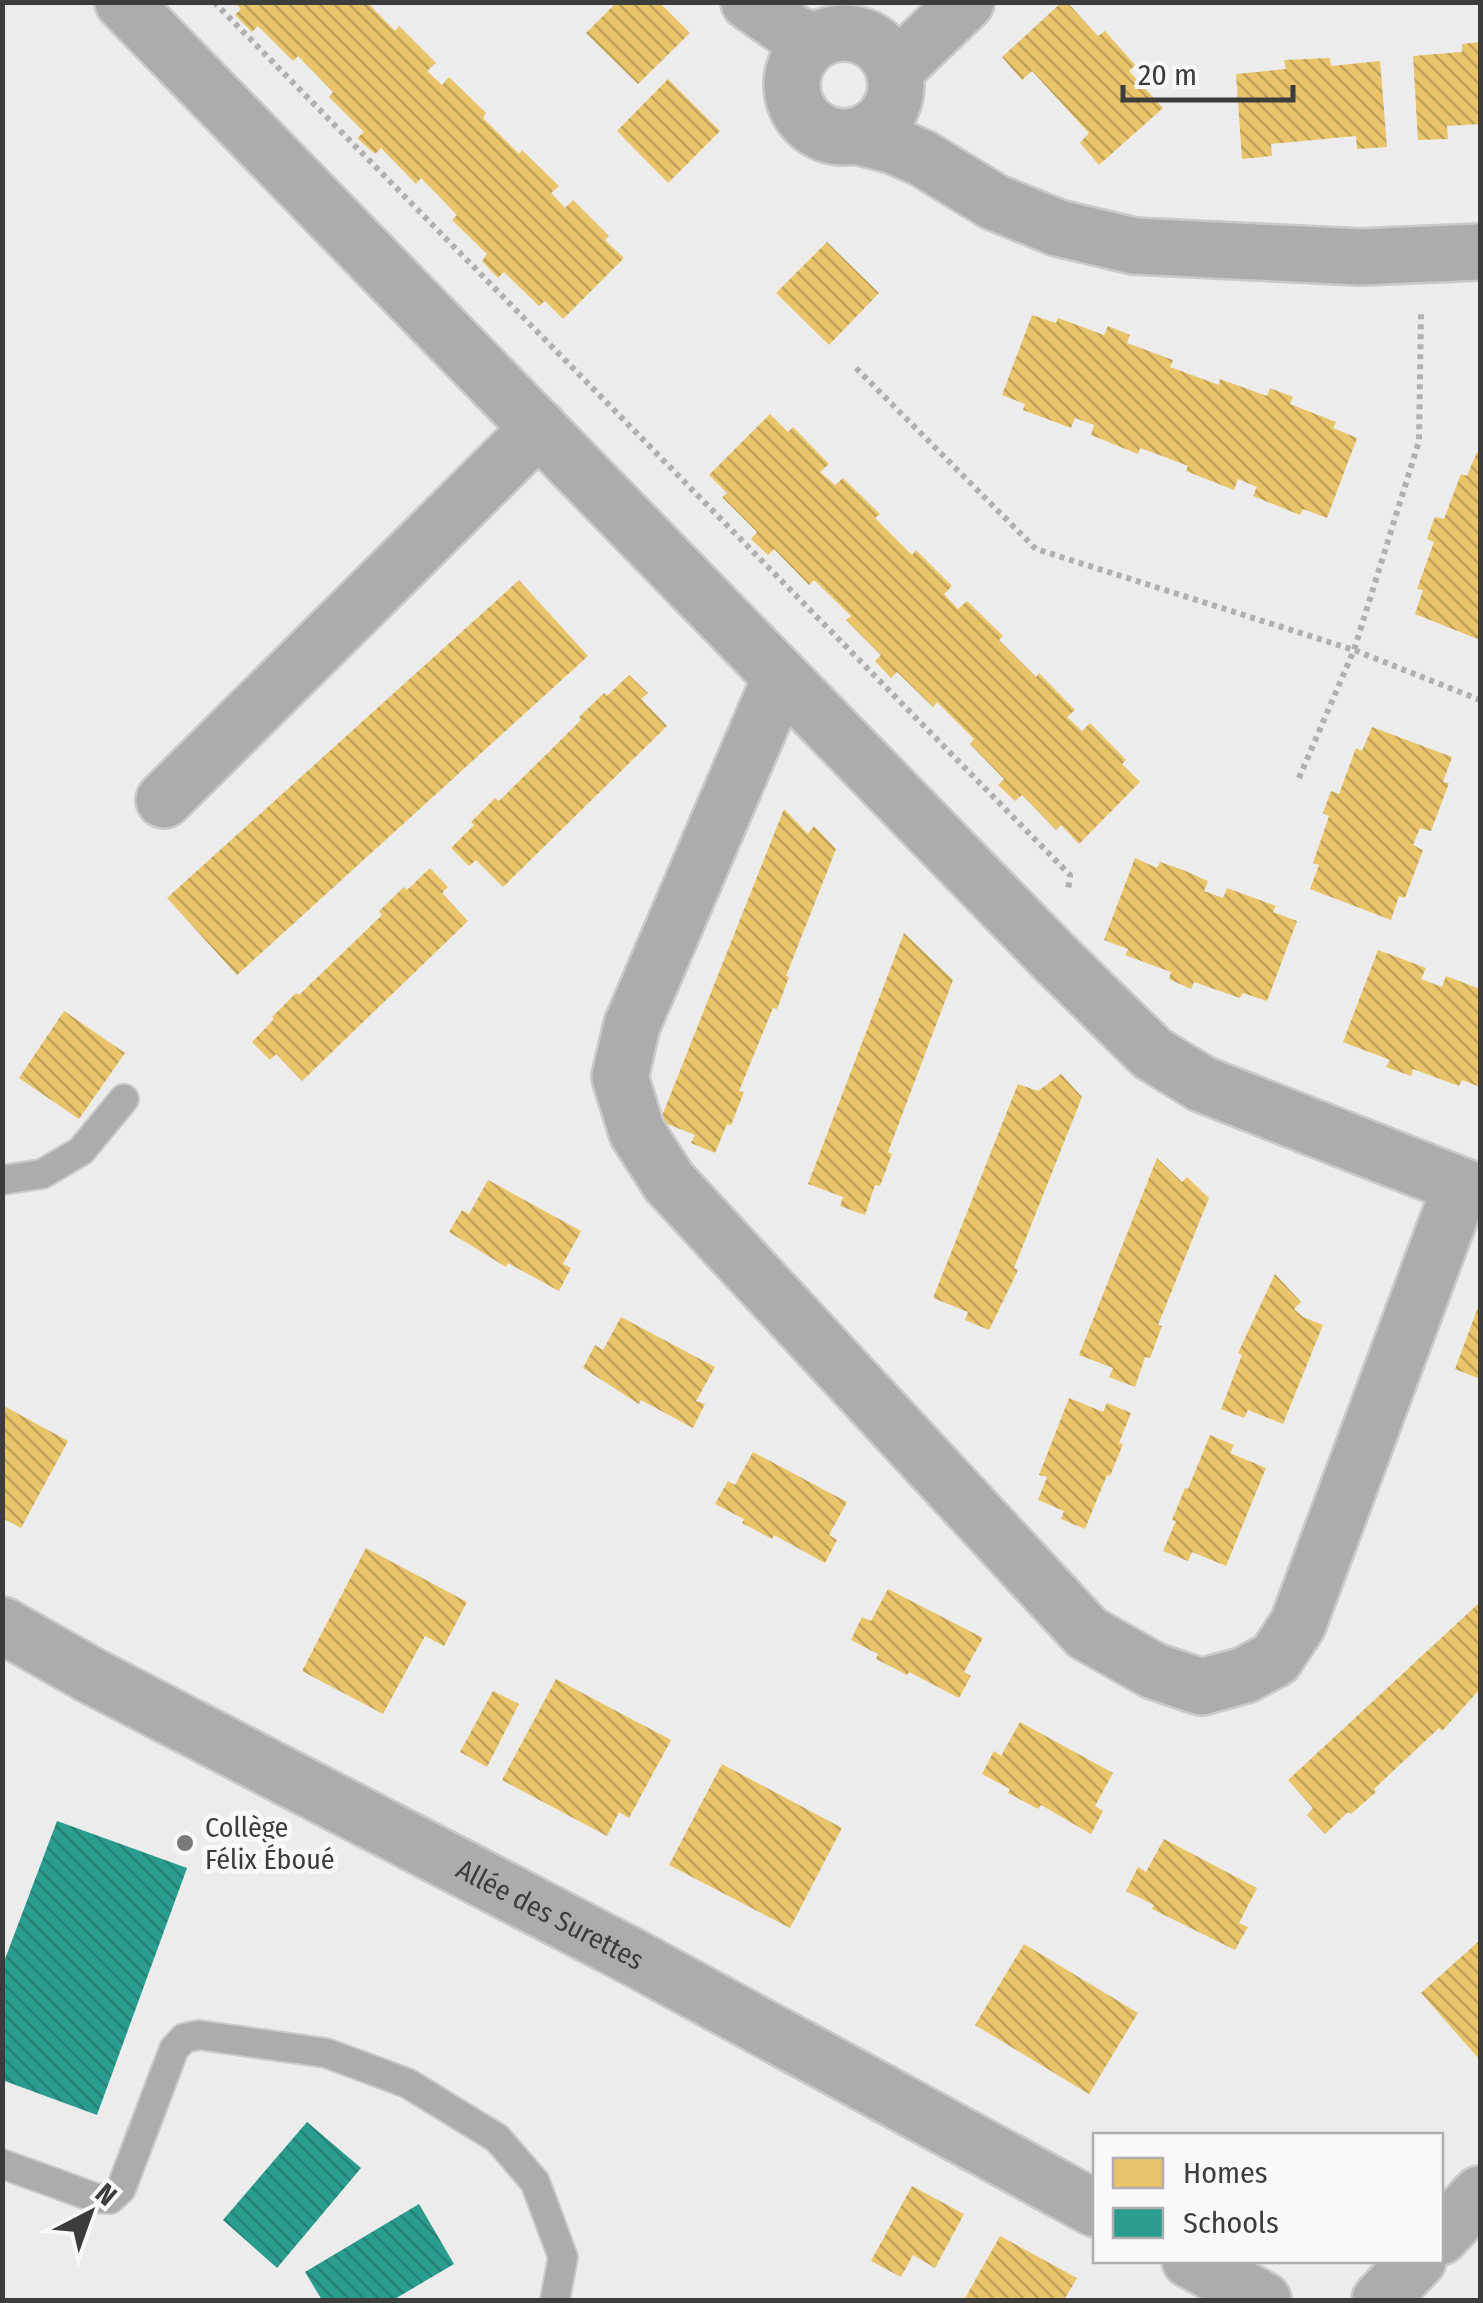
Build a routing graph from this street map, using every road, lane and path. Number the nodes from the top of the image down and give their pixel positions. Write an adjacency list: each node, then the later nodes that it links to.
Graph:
1 (123, 2): 12 (street)
2 (214, 2): 18 (path)
3 (966, 2): 6 (street)
4 (752, 5): 5 (street)
5 (832, 37): 6 (street); 7 (street)
6 (895, 82): 7 (street); 8 (street)
7 (856, 136): 8 (street)
8 (951, 178): 9 (street)
9 (1422, 252): 10 (street); 13 (path)
10 (1480, 252)
11 (856, 368): 13 (path)
12 (539, 428): 14 (street); 17 (street)
13 (1354, 650): 15 (path); 16 (path)
14 (781, 676): 18 (street); 21 (street)
15 (1480, 700)
16 (1299, 778)
17 (164, 800)
18 (1056, 960): 21 (street)
19 (124, 1099): 20 (lane)
20 (2, 1180)
21 (1471, 1190)
22 (2, 1625): 25 (street, Allée des Surettes)
23 (2, 2164): 29 (lane)
24 (1480, 2194): 26 (street)
25 (1093, 2207)
26 (1443, 2234)
27 (1195, 2263): 30 (street)
28 (1415, 2263): 31 (street)
29 (555, 2300)
30 (1263, 2300)
31 (1380, 2300)

